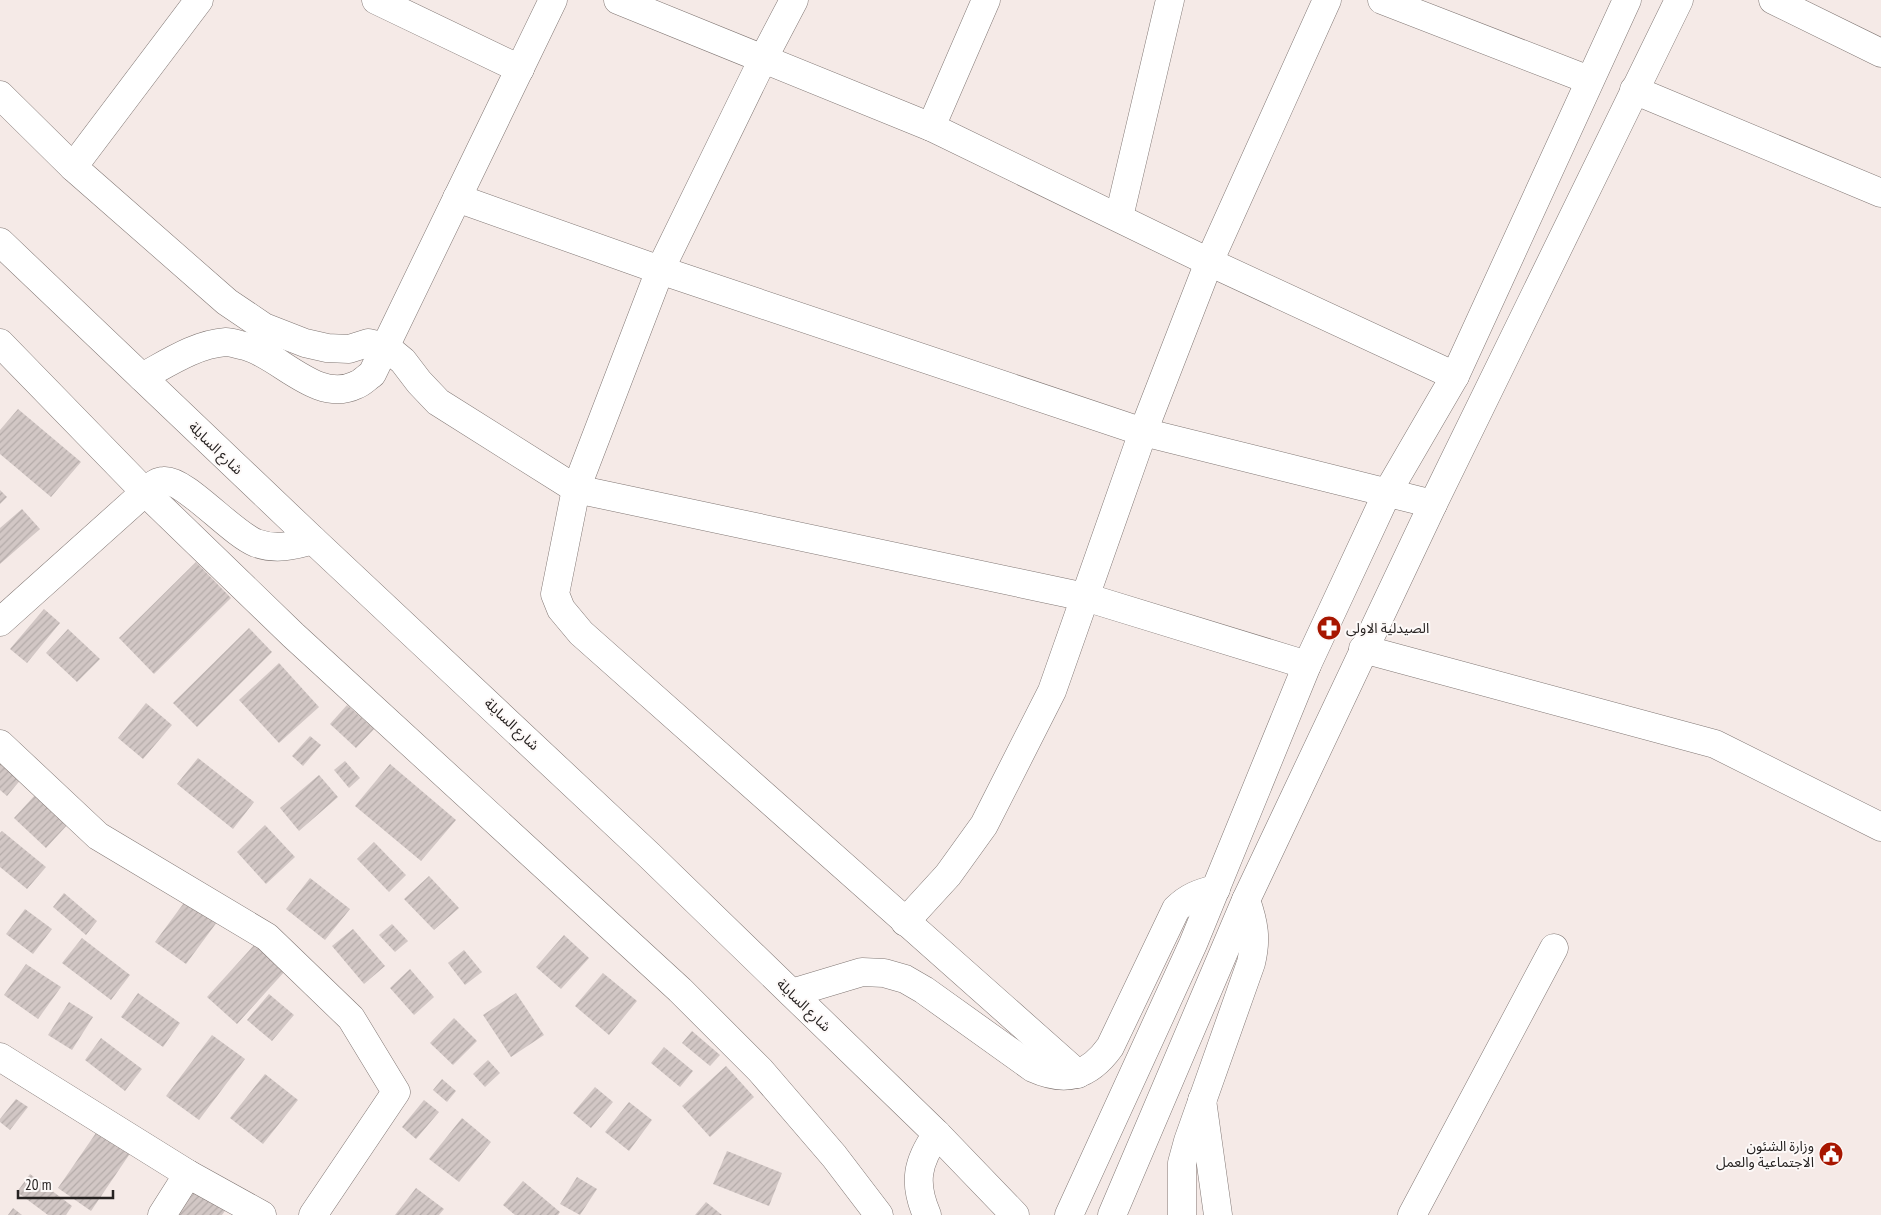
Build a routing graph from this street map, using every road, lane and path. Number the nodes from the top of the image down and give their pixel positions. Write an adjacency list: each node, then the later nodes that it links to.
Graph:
1 (199, 0): 20 (street)
2 (376, 0): 15 (street)
3 (553, 0): 15 (street)
4 (618, 0): 14 (street)
5 (794, 0): 14 (street)
6 (986, 0): 19 (street)
7 (1170, 0): 23 (street)
8 (1327, 0): 25 (street)
9 (1382, 0): 16 (street)
10 (1628, 0): 16 (street)
11 (1679, 0): 17 (street)
12 (1773, 0): 13 (street)
13 (1881, 53)
14 (763, 59): 19 (street); 26 (street)
15 (520, 69): 22 (street)
16 (1589, 80): 29 (street)
17 (1634, 90): 21 (street); 35 (street)
18 (0, 95): 20 (street)
19 (931, 127): 23 (street)
20 (73, 167): 28 (street)
21 (1881, 193)
22 (457, 198): 26 (street); 28 (street)
23 (1119, 217): 25 (street)
24 (0, 242): 30 (street, شارع السايلة)
25 (1209, 262): 29 (street); 31 (street)
26 (660, 270): 31 (street); 32 (street)
27 (0, 343): 33 (street)
28 (386, 347): 30 (street); 32 (street)
29 (1455, 376): 34 (street)
30 (142, 377): 36 (street, شارع السايلة)
31 (1144, 432): 34 (street); 37 (street)
32 (576, 489): 37 (street); 45 (street)
33 (145, 492): 36 (street); 38 (street); 56 (street)
34 (1387, 493): 35 (street); 40 (street)
35 (1433, 504): 39 (street)
36 (312, 540): 47 (street, شارع السايلة)
37 (1085, 597): 40 (street); 45 (street)
38 (0, 622)
39 (1363, 649): 42 (street); 44 (street)
40 (1308, 664): 43 (street)
41 (0, 744): 55 (street)
42 (1881, 827)
43 (1216, 889): 49 (street); 59 (street)
44 (1246, 900): 50 (street); 60 (street)
45 (906, 922): 49 (street)
46 (1554, 948): 63 (street)
47 (792, 993): 49 (street); 51 (street, شارع السايلة)
48 (0, 1058): 52 (street)
49 (1078, 1074)
50 (1202, 1100): 61 (street); 62 (street)
51 (937, 1134): 57 (street); 58 (street, شارع السايلة)
52 (188, 1174): 53 (street); 54 (street)
53 (162, 1215)
54 (262, 1215)
55 (313, 1215)
56 (879, 1215)
57 (927, 1215)
58 (1016, 1215)
59 (1069, 1215)
60 (1112, 1215)
61 (1182, 1215)
62 (1218, 1215)
63 (1412, 1215)

